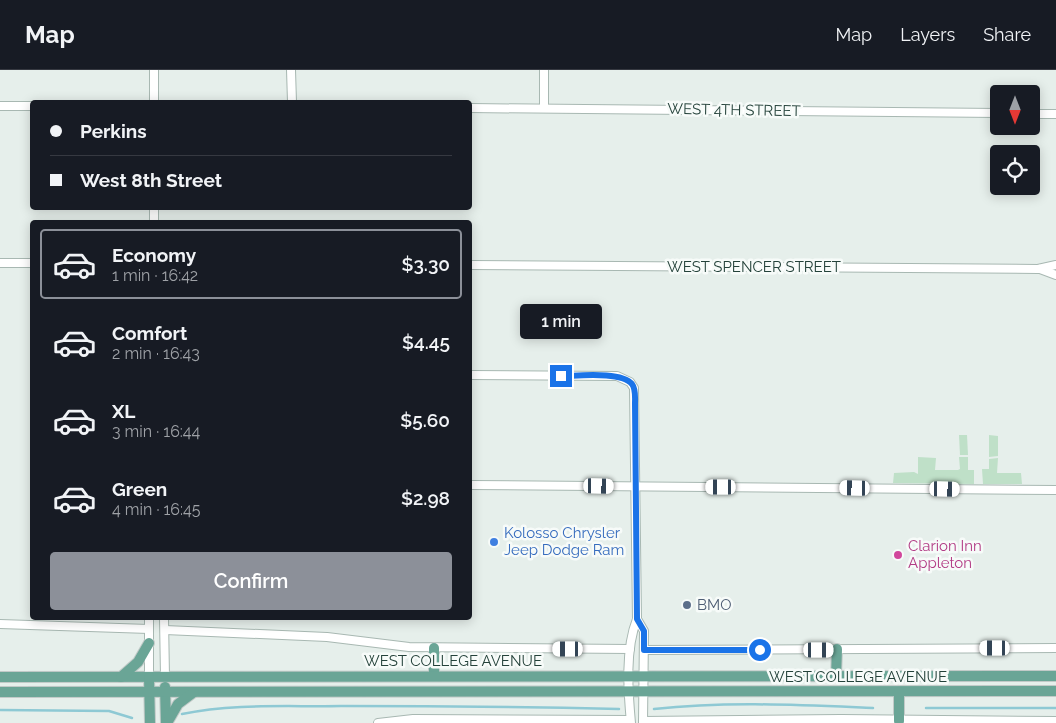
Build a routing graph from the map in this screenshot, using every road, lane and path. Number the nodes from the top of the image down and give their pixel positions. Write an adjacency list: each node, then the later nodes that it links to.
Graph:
1 (154, 70): 4 (street)
2 (292, 70): 5 (street)
3 (544, 70): 9 (street)
4 (154, 100)
5 (292, 100)
6 (0, 106): 7 (street)
7 (30, 106)
8 (472, 108): 9 (street, WEST 4TH STREET)
9 (544, 108): 10 (street, WEST 4TH STREET)
10 (990, 113)
11 (1040, 114): 12 (street)
12 (1056, 114)
13 (0, 263): 14 (street)
14 (30, 263)
15 (472, 265): 17 (street, WEST SPENCER STREET)
16 (1056, 265): 17 (street, WEST SPENCER STREET)
17 (1038, 269): 18 (street, WEST SPENCER STREET)
18 (1056, 275)
19 (472, 375): 21 (street)
20 (472, 485): 21 (street)
21 (635, 486): 22 (street); 23 (street)
22 (1056, 490)
23 (637, 619): 32 (street); 33 (street)
24 (149, 620): 27 (street)
25 (164, 620): 28 (street)
26 (0, 624): 27 (street)
27 (149, 629): 29 (street)
28 (165, 630): 30 (street); 41 (street)
29 (150, 644): 39 (main road); 40 (street)
30 (434, 648): 32 (street); 35 (main road)
31 (1056, 648): 34 (street)
32 (630, 650): 36 (street)
33 (644, 650): 34 (street); 42 (street)
34 (837, 650): 43 (main road)
35 (434, 676): 36 (main road, WEST COLLEGE AVENUE); 41 (main road, WEST COLLEGE AVENUE)
36 (629, 676): 42 (main road, WEST COLLEGE AVENUE); 49 (street)
37 (1056, 676): 43 (main road, WEST COLLEGE AVENUE)
38 (0, 677): 39 (main road, WEST COLLEGE AVENUE)
39 (121, 677): 40 (main road, WEST COLLEGE AVENUE)
40 (149, 677): 41 (main road, WEST COLLEGE AVENUE); 46 (main road)
41 (165, 677): 47 (main road)
42 (644, 677): 43 (main road, WEST COLLEGE AVENUE); 50 (street)
43 (836, 677)
44 (1056, 691): 51 (main road, WEST COLLEGE AVENUE)
45 (0, 692): 46 (main road, WEST COLLEGE AVENUE)
46 (150, 692): 47 (main road, WEST COLLEGE AVENUE); 56 (main road)
47 (165, 692): 48 (main road, WEST COLLEGE AVENUE); 57 (main road)
48 (194, 692): 49 (main road, WEST COLLEGE AVENUE); 57 (main road)
49 (629, 692): 50 (main road, WEST COLLEGE AVENUE); 54 (street)
50 (644, 692): 51 (main road, WEST COLLEGE AVENUE); 55 (street)
51 (899, 692): 52 (main road)
52 (899, 721): 53 (street); 55 (street)
53 (1056, 721)
54 (630, 722): 58 (street)
55 (643, 722)
56 (150, 723)
57 (166, 723)
58 (378, 723)

